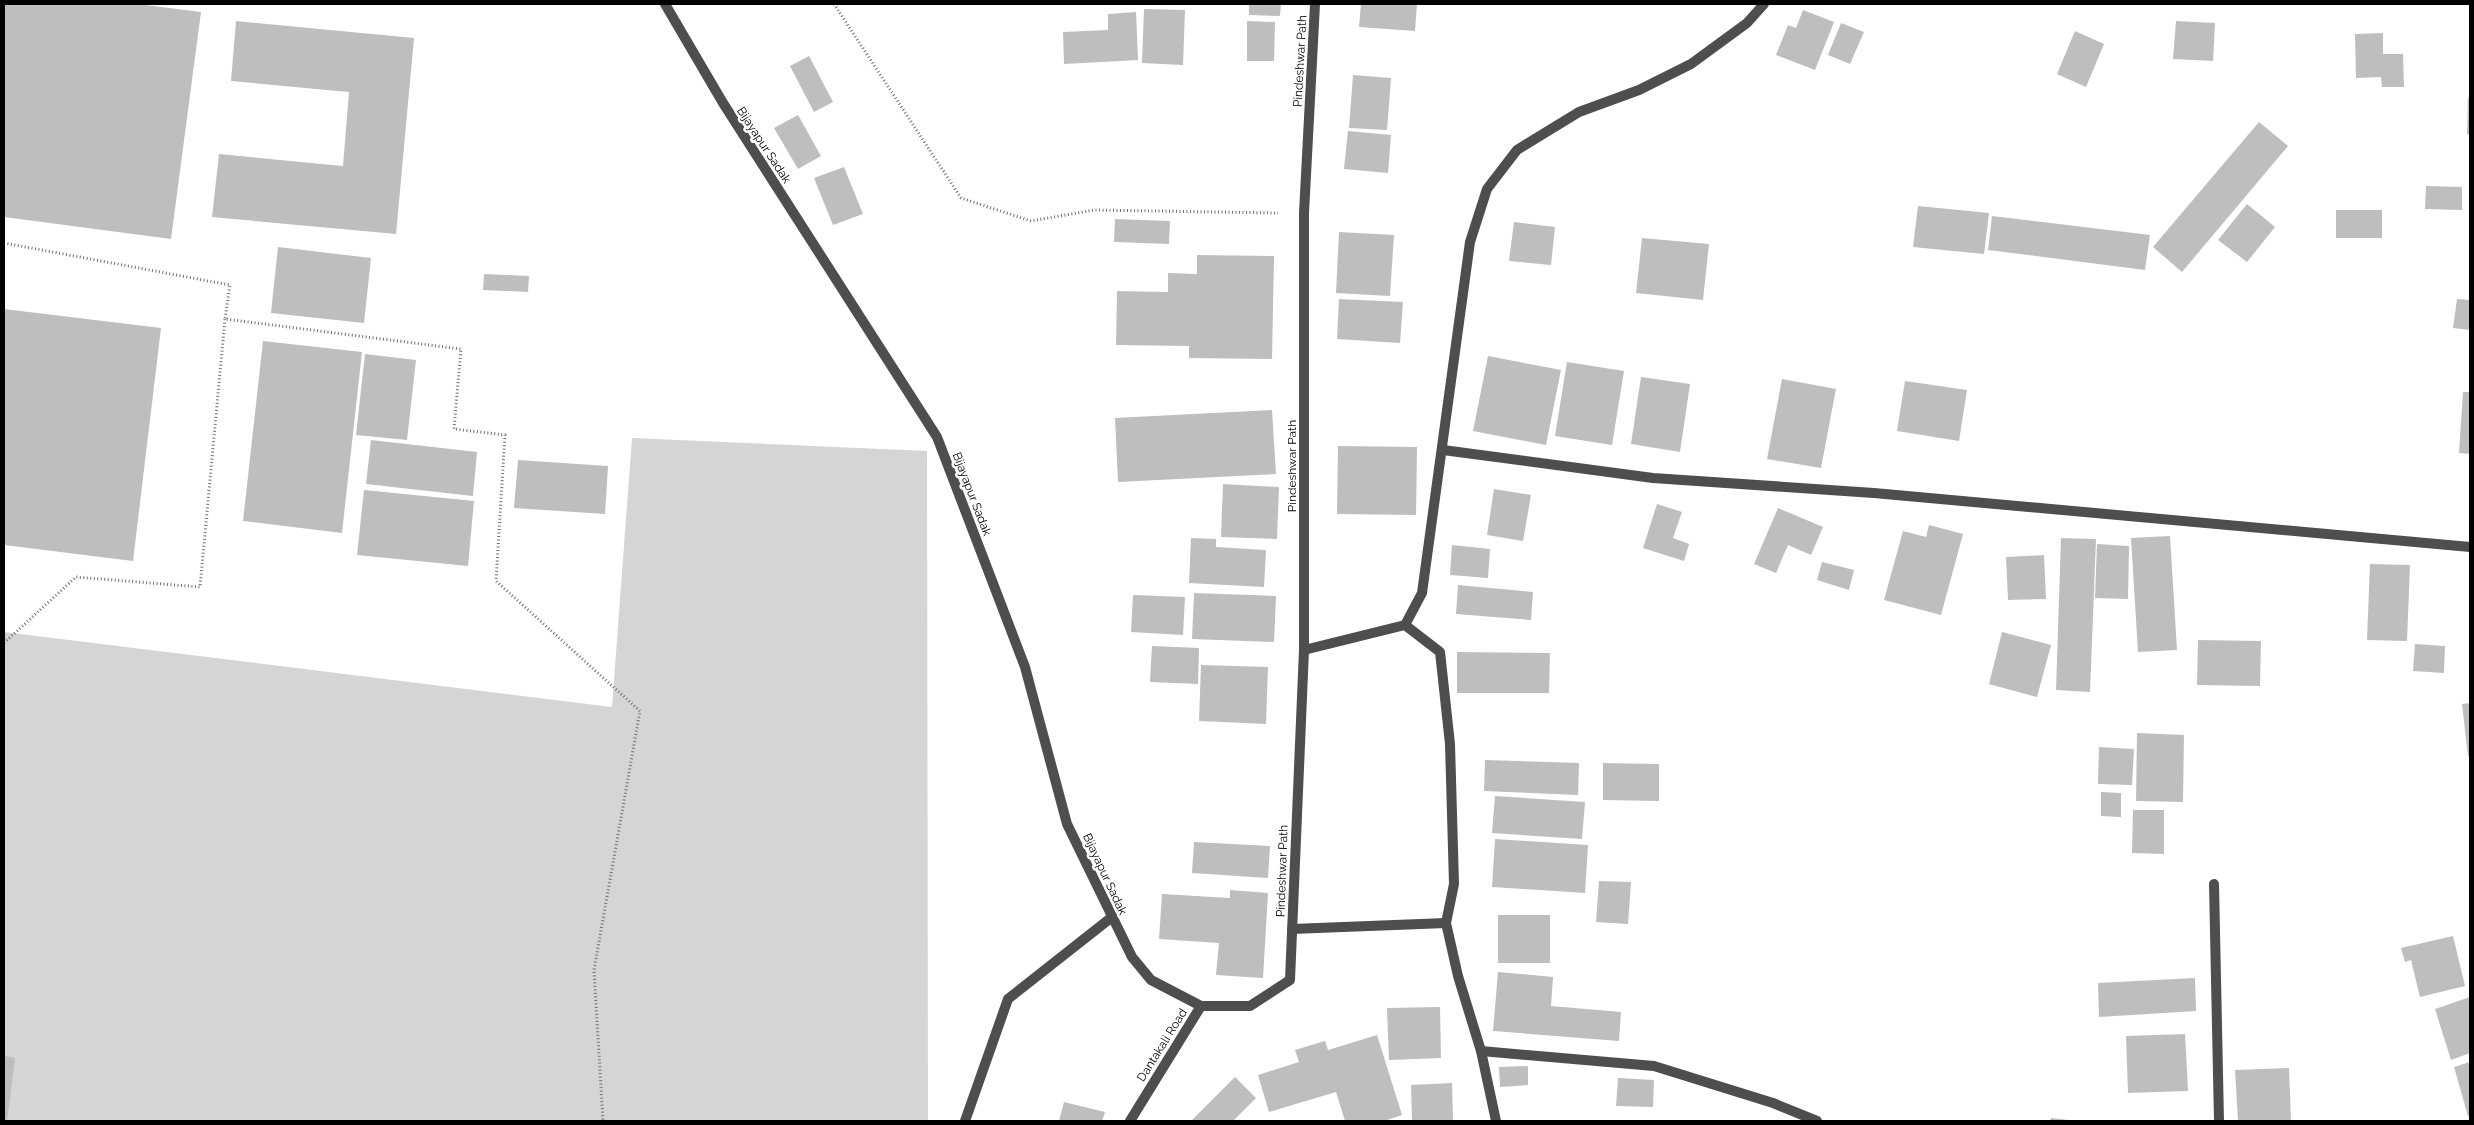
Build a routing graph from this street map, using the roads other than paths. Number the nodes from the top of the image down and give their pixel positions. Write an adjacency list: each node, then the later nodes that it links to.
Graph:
1 (665, 4): 9 (street, Bijayapur Sadak)
2 (1315, 4): 7 (street, Pindeshwar Path)
3 (1764, 4): 4 (street)
4 (1443, 450): 5 (street); 6 (street)
5 (2470, 547)
6 (1405, 625): 7 (street); 10 (street)
7 (1304, 650): 11 (street, Pindeshwar Path)
8 (2214, 884): 18 (street)
9 (1112, 917): 12 (street, Bijayapur Sadak); 14 (street)
10 (1446, 923): 11 (street); 13 (street)
11 (1292, 929): 12 (street, Dantakali Road)
12 (1201, 1006): 15 (street, Dantakali Road)
13 (1481, 1051): 16 (street); 17 (street)
14 (965, 1121)
15 (1130, 1121)
16 (1496, 1121)
17 (1816, 1121)
18 (2219, 1121)

